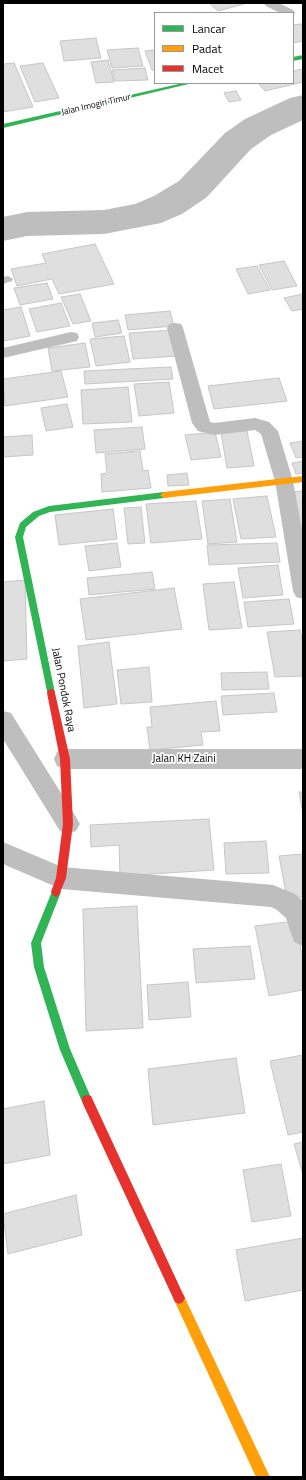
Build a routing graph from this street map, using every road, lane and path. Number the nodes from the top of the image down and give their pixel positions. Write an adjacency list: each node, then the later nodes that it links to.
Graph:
1 (270, 3): 2 (street)
2 (287, 12)
3 (186, 84): 4 (street, Jalan Imogiri Timur)
4 (3, 126)
5 (176, 328): 9 (street)
6 (71, 337): 7 (street)
7 (3, 353)
8 (303, 479): 9 (street)
9 (284, 481): 10 (street); 12 (street, Jalan Pondok Raya)
10 (303, 590)
11 (3, 720): 14 (street)
12 (64, 759): 13 (street, Jalan KH Zaini); 14 (street, Jalan Pondok Raya)
13 (303, 759)
14 (68, 824): 16 (street, Jalan Pondok Raya)
15 (3, 853): 16 (street)
16 (61, 878): 17 (street); 18 (street, Jalan Pondok Raya)
17 (303, 934)
18 (263, 1477)

